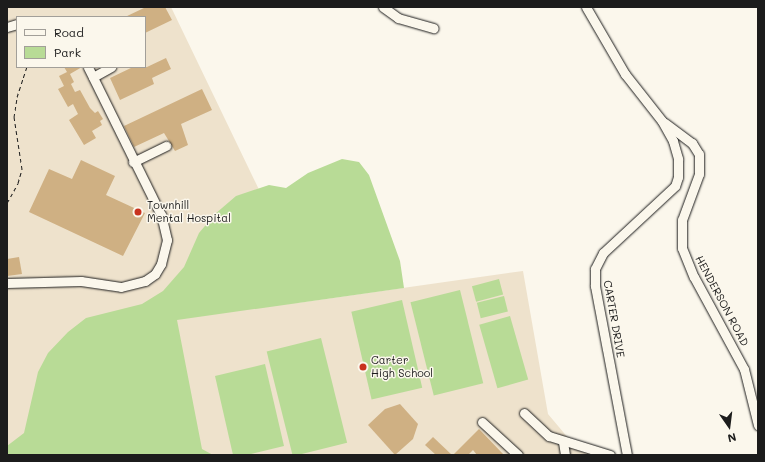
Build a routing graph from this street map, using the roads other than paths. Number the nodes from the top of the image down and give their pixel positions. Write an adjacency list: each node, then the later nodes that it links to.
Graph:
1 (383, 7): 3 (street)
2 (586, 7): 7 (street)
3 (434, 28)
4 (88, 68): 6 (street)
5 (109, 68): 6 (street)
6 (93, 77): 11 (street)
7 (662, 121): 8 (street); 10 (street)
8 (692, 143): 10 (street); 13 (street, HENDERSON ROAD)
9 (166, 146): 11 (street)
10 (675, 148): 21 (street, CARTER DRIVE)
11 (133, 162): 12 (street)
12 (7, 283)
13 (753, 381): 16 (street, HENDERSON ROAD)
14 (524, 413): 17 (street)
15 (482, 422): 18 (street)
16 (758, 425)
17 (563, 442): 19 (street); 20 (street)
18 (518, 455)
19 (565, 455)
20 (610, 455)
21 (627, 455)

